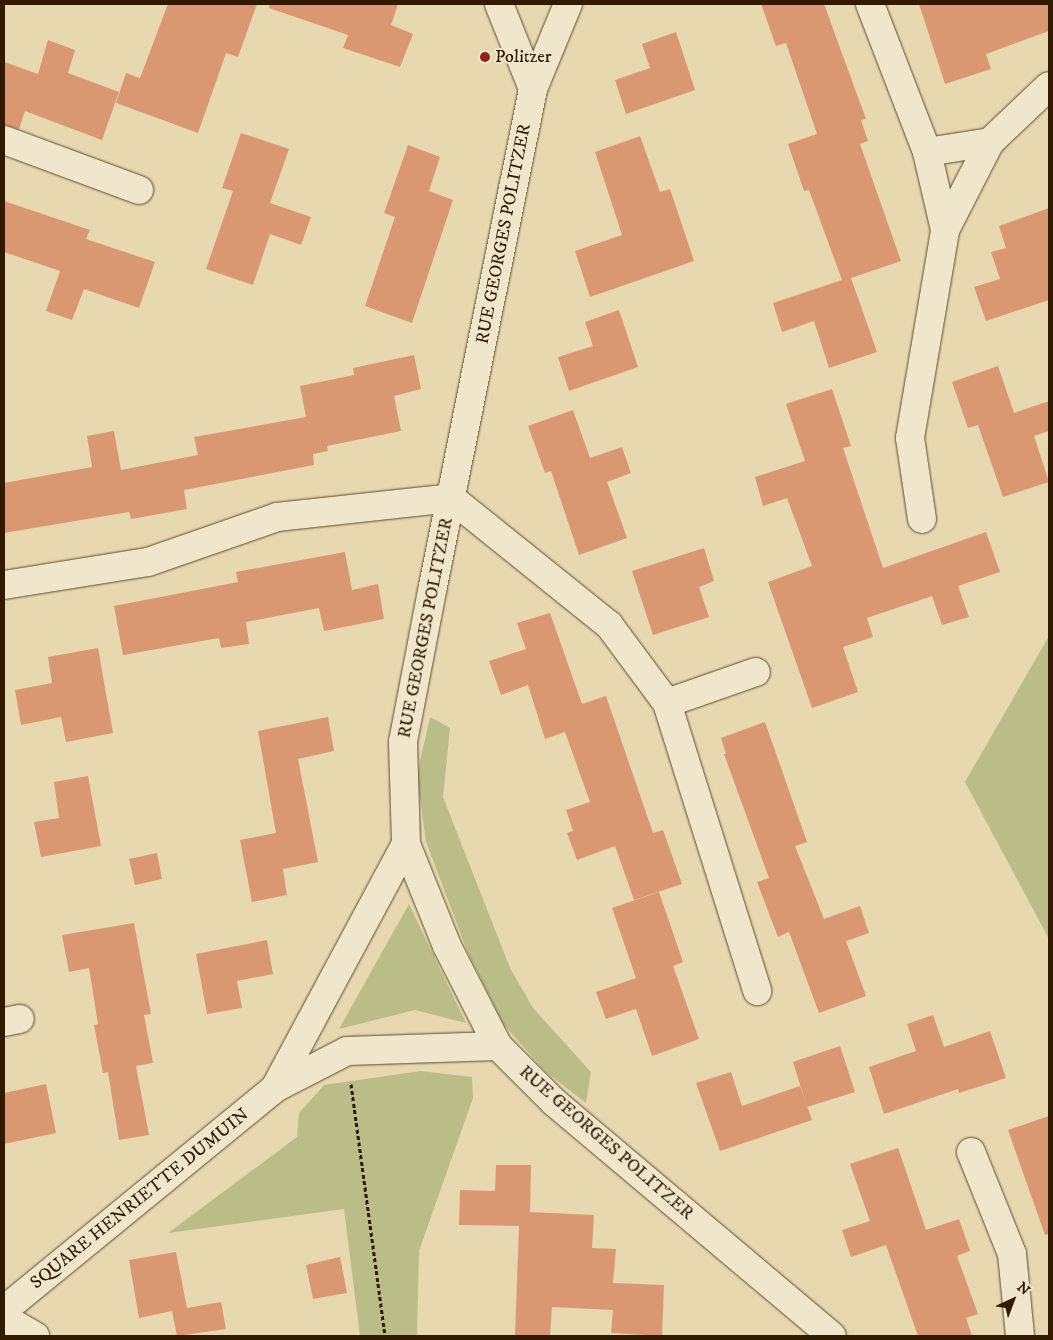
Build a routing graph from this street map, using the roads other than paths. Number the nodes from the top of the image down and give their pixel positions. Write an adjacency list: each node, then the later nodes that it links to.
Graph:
1 (500, 4): 5 (street)
2 (568, 4): 5 (street, RUE GEORGES POLITZER)
3 (870, 4): 8 (street)
4 (1049, 86): 7 (street)
5 (533, 89): 11 (street, RUE GEORGES POLITZER)
6 (4, 140): 9 (street)
7 (990, 142): 8 (street); 10 (street)
8 (927, 152): 10 (street)
9 (139, 190)
10 (945, 230): 12 (street)
11 (451, 498): 13 (street, RUE GEORGES POLITZER); 15 (street, RUE GEORGES POLITZER); 16 (street, RUE GEORGES POLITZER)
12 (922, 519)
13 (4, 585)
14 (756, 672): 15 (street)
15 (667, 703): 17 (street, RUE GEORGES POLITZER)
16 (406, 844): 18 (street, RUE GEORGES POLITZER); 19 (street)
17 (757, 991)
18 (498, 1046): 19 (street); 24 (street, RUE GEORGES POLITZER)
19 (275, 1088): 21 (street, SQUARE HENRIETTE DUMUIN)
20 (971, 1152): 25 (street)
21 (4, 1310)
22 (4, 1318): 23 (street)
23 (35, 1336)
24 (832, 1336)
25 (1020, 1336)

